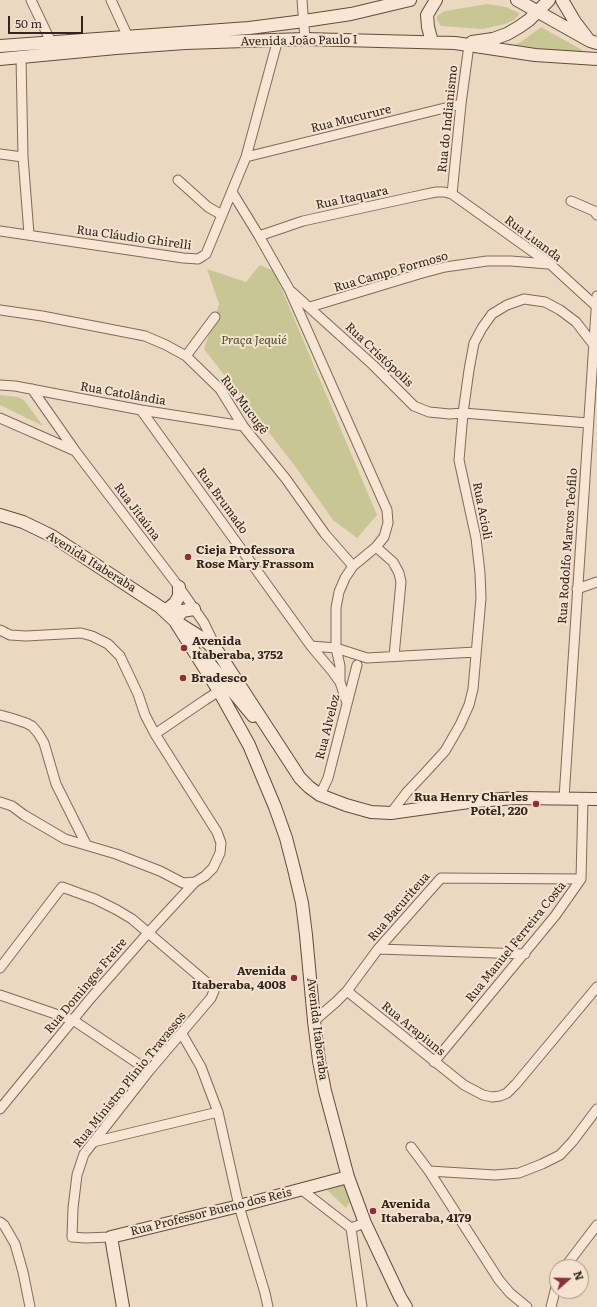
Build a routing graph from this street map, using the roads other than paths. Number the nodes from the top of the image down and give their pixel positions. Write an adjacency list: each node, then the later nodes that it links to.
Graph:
1 (31, 0): 14 (street)
2 (111, 0): 11 (street)
3 (302, 0): 10 (street)
4 (410, 0): 10 (main road, Avenida João Paulo I)
5 (436, 0): 15 (main road)
6 (517, 0): 9 (main road)
7 (549, 0): 9 (main road)
8 (562, 0): 16 (main road)
9 (538, 12): 16 (main road); 17 (main road)
10 (304, 21): 11 (main road, Avenida João Paulo I); 12 (street)
11 (128, 37): 14 (main road, Avenida João Paulo I)
12 (305, 39): 13 (main road, Avenida João Paulo I); 15 (main road, Avenida João Paulo I)
13 (278, 40): 20 (main road, Avenida João Paulo I); 26 (street, Rua Cláudio Ghirelli)
14 (51, 42): 19 (main road, Avenida João Paulo I)
15 (432, 42): 17 (main road, Avenida João Paulo I)
16 (593, 42)
17 (455, 43): 18 (main road, Avenida João Paulo I)
18 (469, 45): 22 (main road, Avenida João Paulo I); 23 (street, Rua do Indianismo)
19 (0, 46)
20 (21, 57): 21 (main road, Avenida João Paulo I); 25 (street)
21 (0, 59)
22 (597, 59)
23 (461, 104): 26 (street, Rua Mucurure); 29 (street, Rua do Indianismo)
24 (0, 154): 25 (street)
25 (23, 157): 34 (street)
26 (246, 157): 28 (street, Rua Cláudio Ghirelli)
27 (178, 180): 32 (street)
28 (232, 192): 32 (street, Rua Cláudio Ghirelli); 35 (street)
29 (452, 194): 35 (street, Rua Itaquara); 36 (street, Rua Luanda)
30 (571, 201): 31 (street)
31 (597, 214)
32 (222, 215): 34 (street, Rua Cláudio Ghirelli)
33 (0, 231): 34 (street, Rua Cláudio Ghirelli)
34 (29, 234)
35 (259, 236): 37 (street)
36 (550, 264): 39 (street, Rua Campo Formoso); 40 (street, Rua Luanda)
37 (289, 290): 39 (street, Rua Cristópolis); 56 (street)
38 (597, 296): 40 (street, Rua Rodolfo Marcos Teófilo)
39 (310, 307): 48 (street, Rua Cristópolis)
40 (597, 307): 43 (street, Rua Rodolfo Marcos Teófilo)
41 (0, 310): 44 (street, Rua Mucugê)
42 (215, 317): 44 (street)
43 (593, 344): 48 (street, Rua Acioli); 50 (street, Rua Rodolfo Marcos Teófilo)
44 (186, 356): 51 (street, Rua Mucugê)
45 (0, 384): 46 (street, Rua Catolândia)
46 (32, 389): 47 (street, Rua Catolândia); 52 (street, Rua Jitaúna)
47 (141, 410): 51 (street, Rua Catolândia); 65 (street, Rua Brumado)
48 (463, 413): 50 (street); 68 (street, Rua Acioli)
49 (0, 418): 52 (street)
50 (588, 423): 60 (street, Rua Rodolfo Marcos Teófilo)
51 (243, 426): 57 (street, Rua Mucugê)
52 (76, 452): 59 (street, Rua Jitaúna)
53 (0, 507): 55 (main road)
54 (0, 515): 55 (main road, Avenida Itaberaba)
55 (23, 522): 62 (main road, Avenida Itaberaba)
56 (376, 547): 57 (street); 69 (street)
57 (353, 566): 66 (street, Rua Alveloz)
58 (597, 582): 60 (street)
59 (179, 587): 61 (street, Rua Jitaúna); 62 (main road)
60 (577, 589): 82 (street, Rua Rodolfo Marcos Teófilo)
61 (194, 609): 63 (main road); 67 (street, Rua Jitaúna)
62 (164, 610): 63 (main road, Avenida Itaberaba)
63 (175, 621): 67 (main road, Avenida Itaberaba); 73 (main road, Avenida Itaberaba)
64 (0, 630): 79 (street, Rua Domingos Freire)
65 (311, 646): 66 (street); 72 (street, Rua Brumado)
66 (336, 648): 70 (street); 72 (street, Rua Alveloz)
67 (218, 652): 74 (main road, Avenida Itaberaba)
68 (476, 652): 69 (street); 86 (street, Rua Acioli)
69 (394, 656): 70 (street)
70 (367, 658): 71 (street, Rua Alveloz)
71 (357, 665): 72 (street, Rua Alveloz); 75 (street, Rua Alveloz)
72 (340, 682): 75 (street, Rua Brumado)
73 (224, 689): 76 (main road); 79 (street); 80 (main road, Avenida Itaberaba)
74 (244, 690): 76 (main road, Avenida Itaberaba); 78 (main road)
75 (347, 702): 81 (street, Rua Alveloz)
76 (248, 711): 78 (main road); 80 (main road, Avenida Itaberaba)
77 (0, 715): 87 (street)
78 (269, 731): 81 (main road)
79 (155, 734): 89 (street, Rua Domingos Freire)
80 (249, 745): 98 (main road, Avenida Itaberaba)
81 (320, 795): 86 (main road)
82 (564, 798): 83 (main road); 86 (main road)
83 (582, 799): 84 (main road); 88 (street, Rua Manuel Ferreira Costa)
84 (597, 800)
85 (0, 802): 87 (street)
86 (390, 814)
87 (86, 844): 89 (street)
88 (581, 879): 91 (street, Rua Bacuriteua); 92 (street, Rua Manuel Ferreira Costa)
89 (195, 882): 90 (street, Rua Domingos Freire)
90 (148, 933): 93 (street); 97 (street, Rua Domingos Freire); 99 (street, Rua Ministro Plínio Travassos)
91 (378, 949): 92 (street); 95 (street, Rua Bacuriteua)
92 (525, 954): 100 (street, Rua Manuel Ferreira Costa)
93 (0, 968)
94 (597, 987): 100 (street, Rua Arapiuns)
95 (347, 991): 98 (street, Rua Bacuriteua); 100 (street, Rua Arapiuns)
96 (0, 995): 97 (street)
97 (73, 1020): 101 (street); 102 (street, Rua Domingos Freire)
98 (314, 1020): 108 (main road, Avenida Itaberaba)
99 (182, 1034): 101 (street, Rua Ministro Plínio Travassos); 104 (street)
100 (434, 1062)
101 (149, 1071): 105 (street, Rua Ministro Plínio Travassos)
102 (0, 1109)
103 (597, 1109): 107 (street)
104 (218, 1112): 105 (street); 110 (street)
105 (93, 1142): 115 (street, Rua Ministro Plínio Travassos)
106 (411, 1147): 107 (street)
107 (429, 1171): 123 (street)
108 (348, 1177): 109 (main road, Rua Professor Bueno dos Reis); 112 (main road, Avenida Itaberaba)
109 (302, 1190): 110 (main road, Rua Professor Bueno dos Reis); 114 (street)
110 (239, 1206): 116 (main road, Rua Professor Bueno dos Reis); 120 (street)
111 (0, 1222): 118 (street)
112 (365, 1223): 114 (street); 122 (main road, Avenida Itaberaba)
113 (597, 1225): 117 (street)
114 (351, 1228): 121 (street)
115 (72, 1237): 116 (street, Rua Professor Bueno dos Reis)
116 (111, 1237): 119 (main road)
117 (571, 1259)
118 (30, 1307)
119 (123, 1307)
120 (268, 1307)
121 (362, 1307)
122 (406, 1307)
123 (527, 1307)

